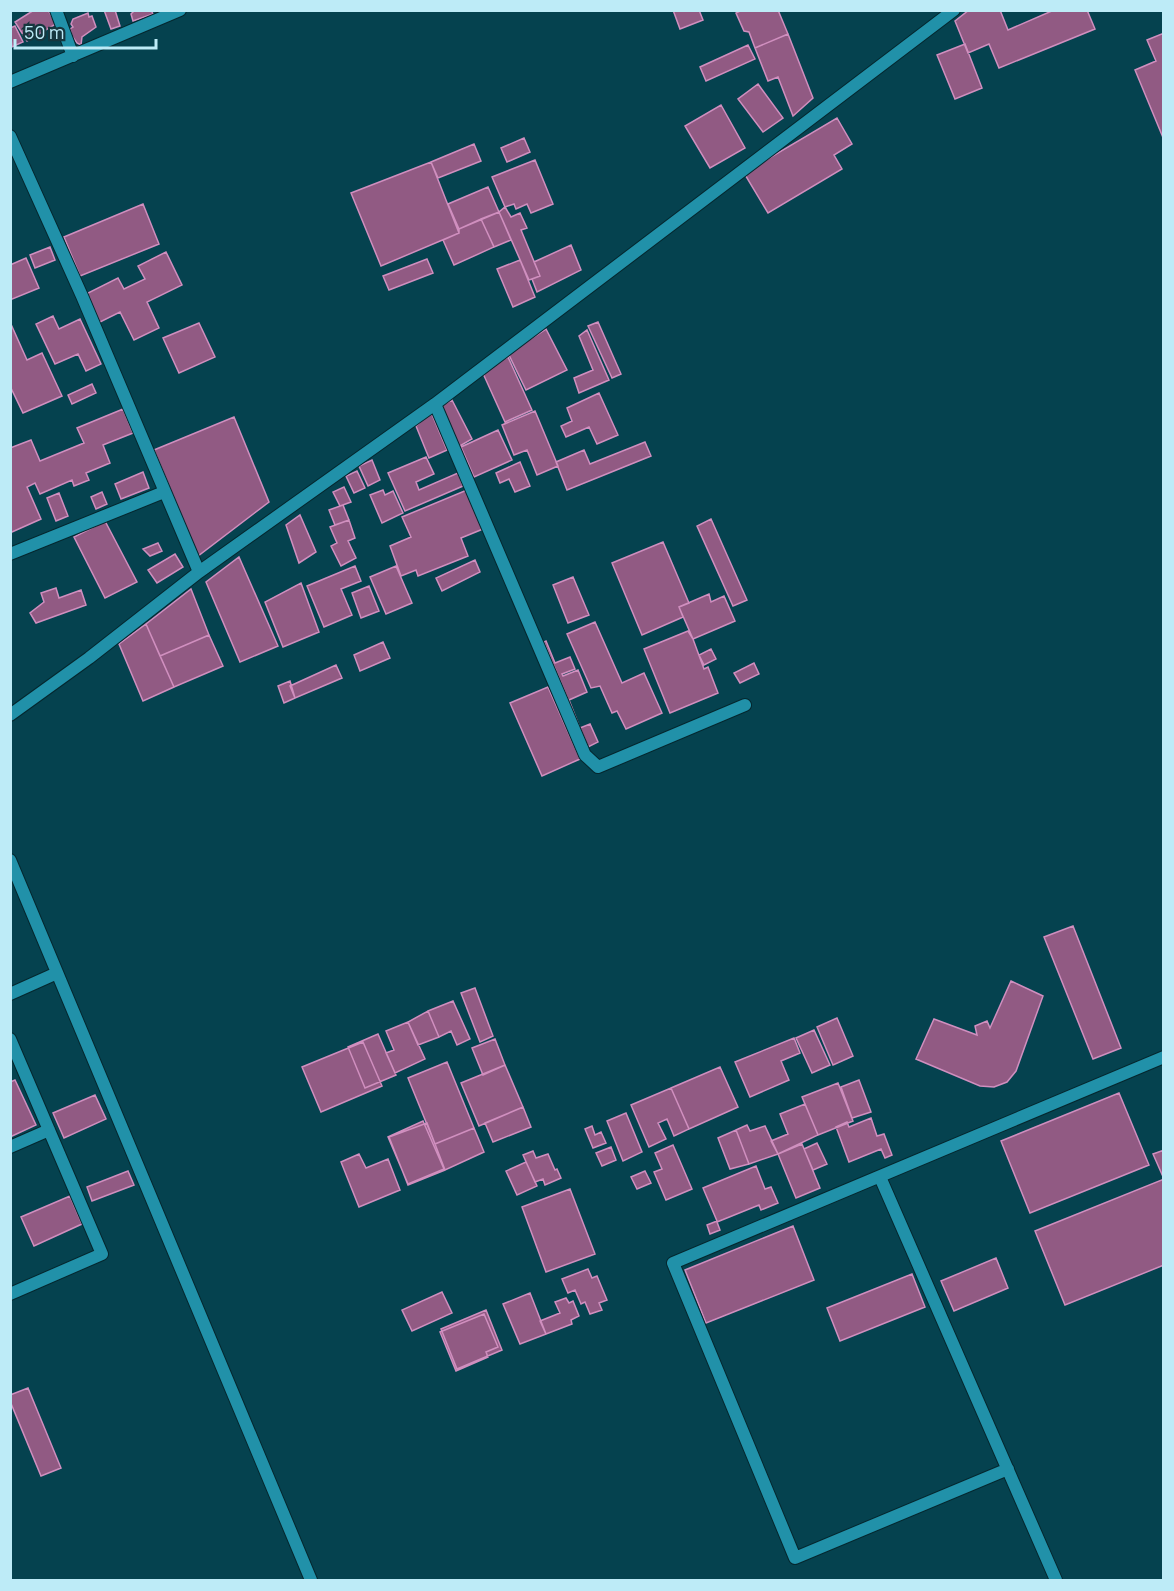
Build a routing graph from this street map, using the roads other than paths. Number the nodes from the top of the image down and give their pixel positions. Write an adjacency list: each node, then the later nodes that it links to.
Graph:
1 (56, 10): 4 (street)
2 (180, 10): 4 (street)
3 (954, 10): 7 (street)
4 (74, 56): 5 (street)
5 (10, 82)
6 (10, 136): 8 (street)
7 (435, 404): 10 (street); 11 (street)
8 (164, 492): 9 (street); 10 (street)
9 (10, 554)
10 (199, 572): 12 (street)
11 (745, 705)
12 (10, 716)
13 (10, 860): 14 (street)
14 (57, 973): 15 (street); 23 (street)
15 (10, 994)
16 (10, 1039): 18 (street)
17 (1164, 1057): 20 (street)
18 (49, 1130): 19 (street); 21 (street)
19 (10, 1147)
20 (880, 1177): 22 (street); 22 (street)
21 (10, 1294)
22 (1008, 1470): 24 (street)
23 (311, 1581)
24 (1056, 1581)

